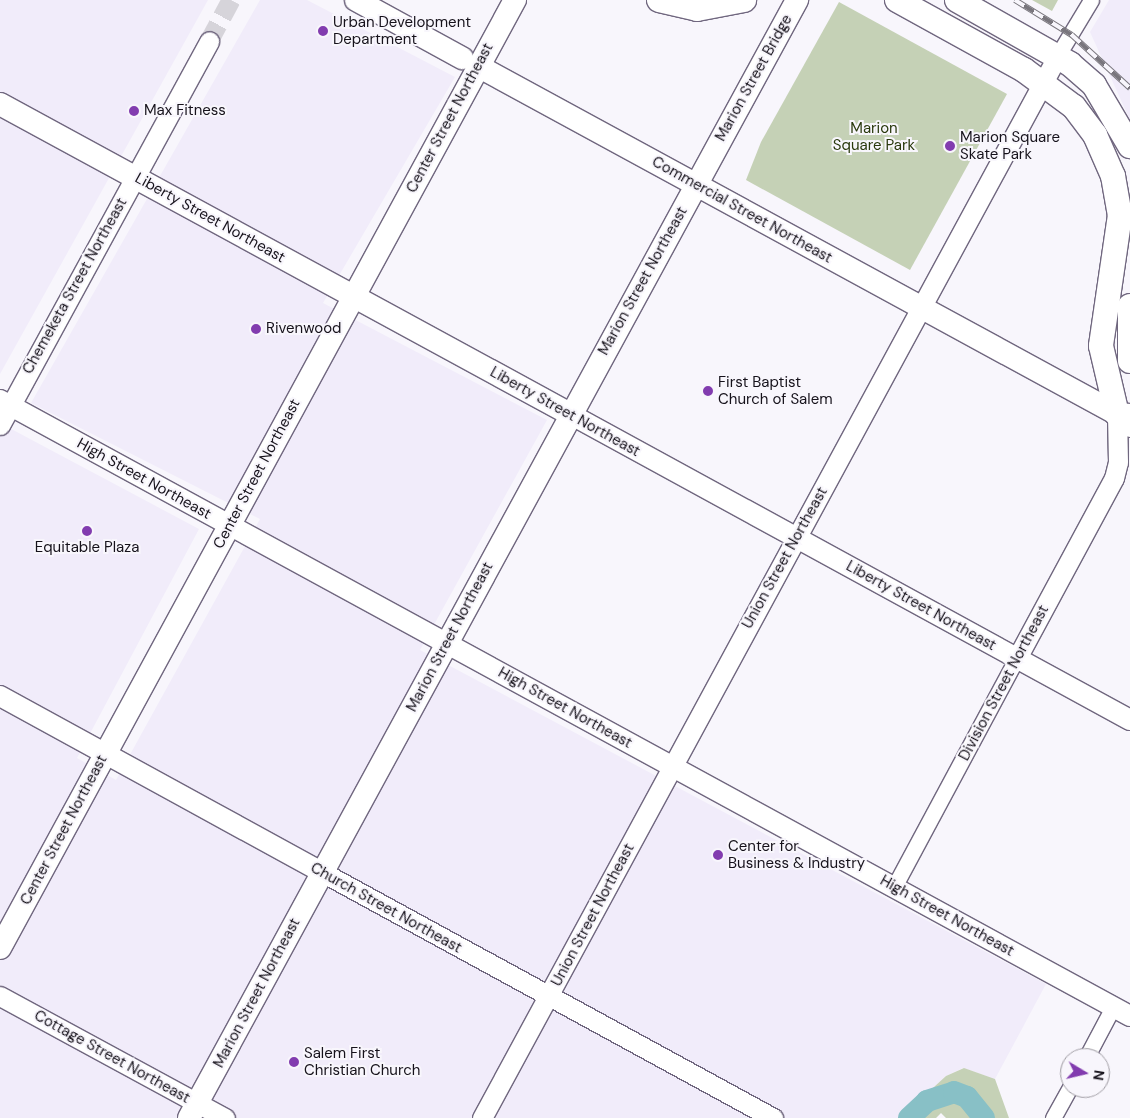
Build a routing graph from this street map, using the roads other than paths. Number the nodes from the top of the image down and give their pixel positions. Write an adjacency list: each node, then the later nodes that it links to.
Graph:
1 (356, 0): 11 (main road, Commercial Street Northeast)
2 (515, 0): 11 (main road, Center Street Northeast)
3 (659, 0): 4 (highway)
4 (744, 0)
5 (797, 0): 15 (main road, Marion Street Bridge)
6 (897, 0): 12 (highway)
7 (957, 0): 10 (highway)
8 (1091, 0): 10 (street, Union Street Northeast)
9 (209, 41): 17 (street, Chemeketa Street Northeast)
10 (1058, 56): 12 (street, Union Street Northeast); 14 (highway)
11 (470, 62): 19 (main road, Commercial Street Northeast); 20 (main road, Center Street Northeast)
12 (1043, 83): 16 (highway); 22 (street, Union Street Northeast)
13 (0, 104): 17 (main road, Liberty Street Northeast)
14 (1130, 146)
15 (711, 156): 19 (main road, Marion Street Northeast)
16 (1109, 168): 18 (highway); 26 (highway)
17 (134, 177): 20 (main road, Liberty Street Northeast); 24 (street, Chemeketa Street Northeast)
18 (1130, 183)
19 (695, 184): 22 (main road, Commercial Street Northeast); 25 (main road, Marion Street Northeast)
20 (353, 296): 25 (main road, Liberty Street Northeast); 30 (main road, Center Street Northeast)
21 (1130, 306): 23 (highway)
22 (921, 308): 26 (main road, Commercial Street Northeast); 31 (street, Union Street Northeast)
23 (1130, 361)
24 (5, 403): 27 (street, Chemeketa Street Northeast); 30 (main road, High Street Northeast)
25 (570, 414): 31 (main road, Liberty Street Northeast); 32 (main road, Marion Street Northeast)
26 (1126, 418): 29 (street)
27 (0, 425)
28 (1130, 463): 29 (street)
29 (1114, 478): 33 (street, Division Street Northeast)
30 (229, 525): 32 (main road, High Street Northeast); 36 (main road, Center Street Northeast)
31 (796, 538): 33 (main road, Liberty Street Northeast); 37 (street, Union Street Northeast)
32 (446, 643): 37 (main road, High Street Northeast); 38 (main road, Marion Street Northeast)
33 (1017, 658): 35 (main road, Liberty Street Northeast); 39 (street, Division Street Northeast)
34 (0, 696): 36 (main road, Church Street Northeast)
35 (1130, 720)
36 (105, 754): 38 (main road, Church Street Northeast); 40 (main road, Center Street Northeast)
37 (672, 767): 39 (main road, High Street Northeast); 42 (street, Union Street Northeast)
38 (322, 872): 42 (street, Church Street Northeast); 46 (main road, Marion Street Northeast)
39 (894, 887): 43 (main road, High Street Northeast)
40 (0, 948)
41 (0, 996): 46 (street, Cottage Street Northeast)
42 (549, 999): 48 (street, Union Street Northeast); 49 (street, Church Street Northeast)
43 (1122, 1011): 44 (street)
44 (1094, 1048)
45 (1064, 1098): 50 (street)
46 (193, 1110): 47 (street, Cottage Street Northeast)
47 (225, 1118)
48 (482, 1118)
49 (773, 1118)
50 (1053, 1118)

